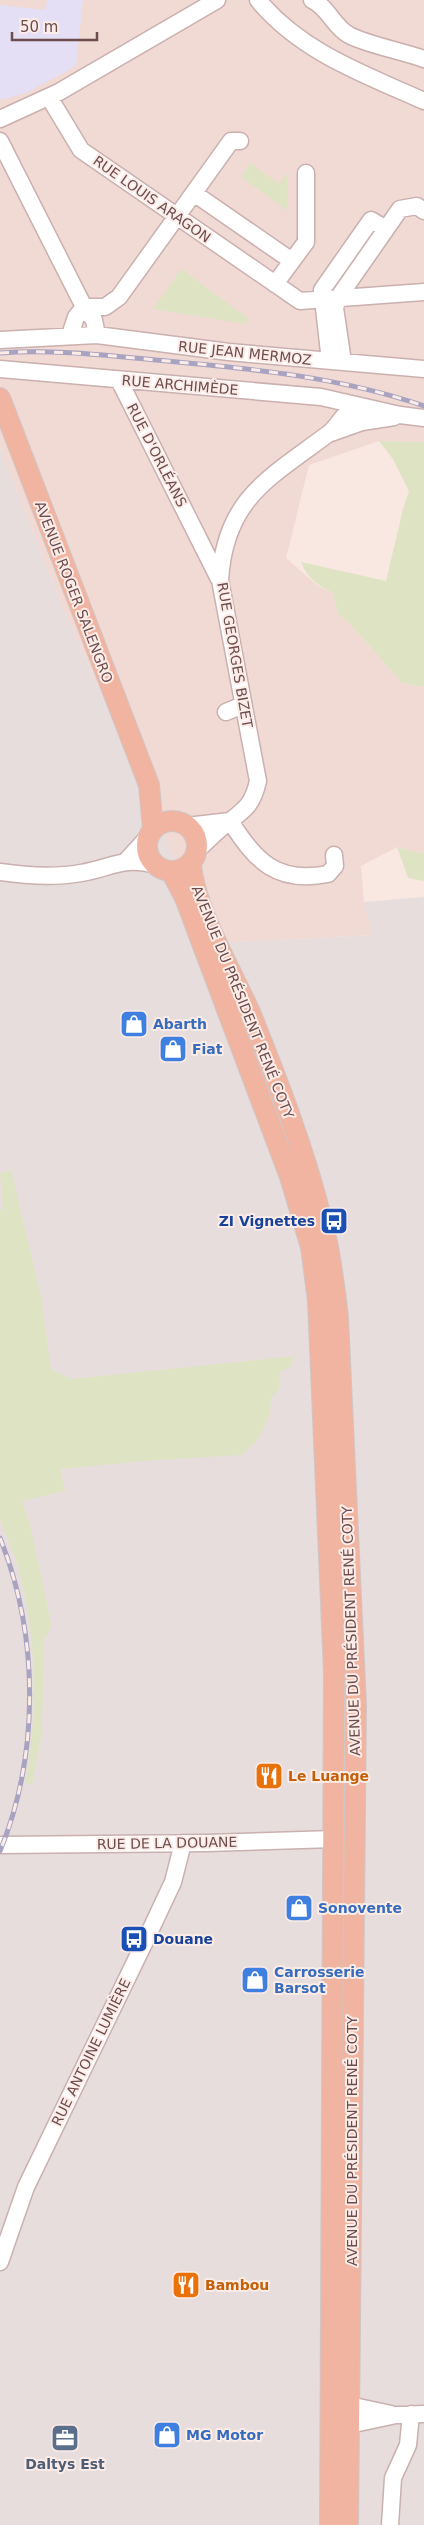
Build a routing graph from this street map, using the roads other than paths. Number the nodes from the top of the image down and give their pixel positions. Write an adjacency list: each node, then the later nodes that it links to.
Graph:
1 (244, 0): 2 (street)
2 (249, 0)
3 (258, 0): 8 (street)
4 (220, 1): 7 (street)
5 (315, 1): 6 (street)
6 (424, 59)
7 (49, 97): 9 (street); 15 (street, RUE LOUIS ARAGON)
8 (424, 101)
9 (0, 119)
10 (0, 141): 20 (street)
11 (240, 142): 13 (street)
12 (306, 173): 16 (street)
13 (195, 194): 15 (street); 16 (street, RUE LOUIS ARAGON)
14 (424, 212): 19 (street)
15 (178, 216): 17 (street, RUE LOUIS ARAGON); 20 (street)
16 (292, 261): 17 (street)
17 (275, 284): 19 (street, RUE LOUIS ARAGON)
18 (424, 292): 19 (street)
19 (330, 299): 24 (street)
20 (84, 307): 21 (street); 22 (street)
21 (70, 335): 22 (street, RUE JEAN MERMOZ); 23 (street, RUE JEAN MERMOZ)
22 (97, 335): 24 (street, RUE JEAN MERMOZ)
23 (0, 340)
24 (336, 362): 26 (street, RUE JEAN MERMOZ)
25 (0, 369): 27 (street, RUE ARCHIMÈDE)
26 (424, 369)
27 (120, 380): 28 (street, RUE ARCHIMÈDE); 35 (street, RUE D'ORLÉANS)
28 (311, 397): 30 (street, RUE ARCHIMÈDE); 33 (street)
29 (0, 398): 39 (main road, AVENUE ROGER SALENGRO)
30 (359, 406): 31 (street, RUE GEORGES BIZET); 33 (street, RUE GEORGES BIZET)
31 (400, 416): 32 (street, RUE GEORGES BIZET); 33 (street, RUE GEORGES BIZET)
32 (424, 418)
33 (330, 432): 34 (street, RUE GEORGES BIZET)
34 (232, 524): 35 (street); 36 (street, RUE GEORGES BIZET)
35 (195, 530): 36 (street, RUE D'ORLÉANS)
36 (220, 580): 37 (street, RUE GEORGES BIZET)
37 (243, 705): 38 (street); 40 (street, RUE GEORGES BIZET)
38 (226, 712)
39 (149, 785): 41 (main road, AVENUE ROGER SALENGRO); 42 (main road, AVENUE ROGER SALENGRO)
40 (230, 821): 41 (street); 43 (street, RUE GEORGES BIZET); 44 (street)
41 (181, 823): 42 (main road); 43 (main road)
42 (151, 833): 45 (street); 46 (main road)
43 (194, 856): 46 (main road); 49 (main road, AVENUE DU PRÉSIDENT RENÉ COTY)
44 (334, 856)
45 (127, 860): 46 (street); 47 (street)
46 (163, 868): 48 (main road, AVENUE DU PRÉSIDENT RENÉ COTY)
47 (0, 872)
48 (334, 1839): 49 (main road); 50 (street, RUE DE LA DOUANE); 53 (main road, AVENUE DU PRÉSIDENT RENÉ COTY)
49 (354, 1840): 54 (main road, AVENUE DU PRÉSIDENT RENÉ COTY)
50 (183, 1843): 51 (street, RUE DE LA DOUANE); 52 (street, RUE ANTOINE LUMIÈRE)
51 (0, 1845)
52 (0, 2262)
53 (331, 2364): 54 (street, AVENUE DU PRÉSIDENT RENÉ COTY); 56 (main road, AVENUE DU PRÉSIDENT RENÉ COTY)
54 (349, 2415): 55 (street); 57 (main road, AVENUE DU PRÉSIDENT RENÉ COTY)
55 (410, 2415): 58 (street)
56 (330, 2525)
57 (348, 2525)
58 (390, 2525)

